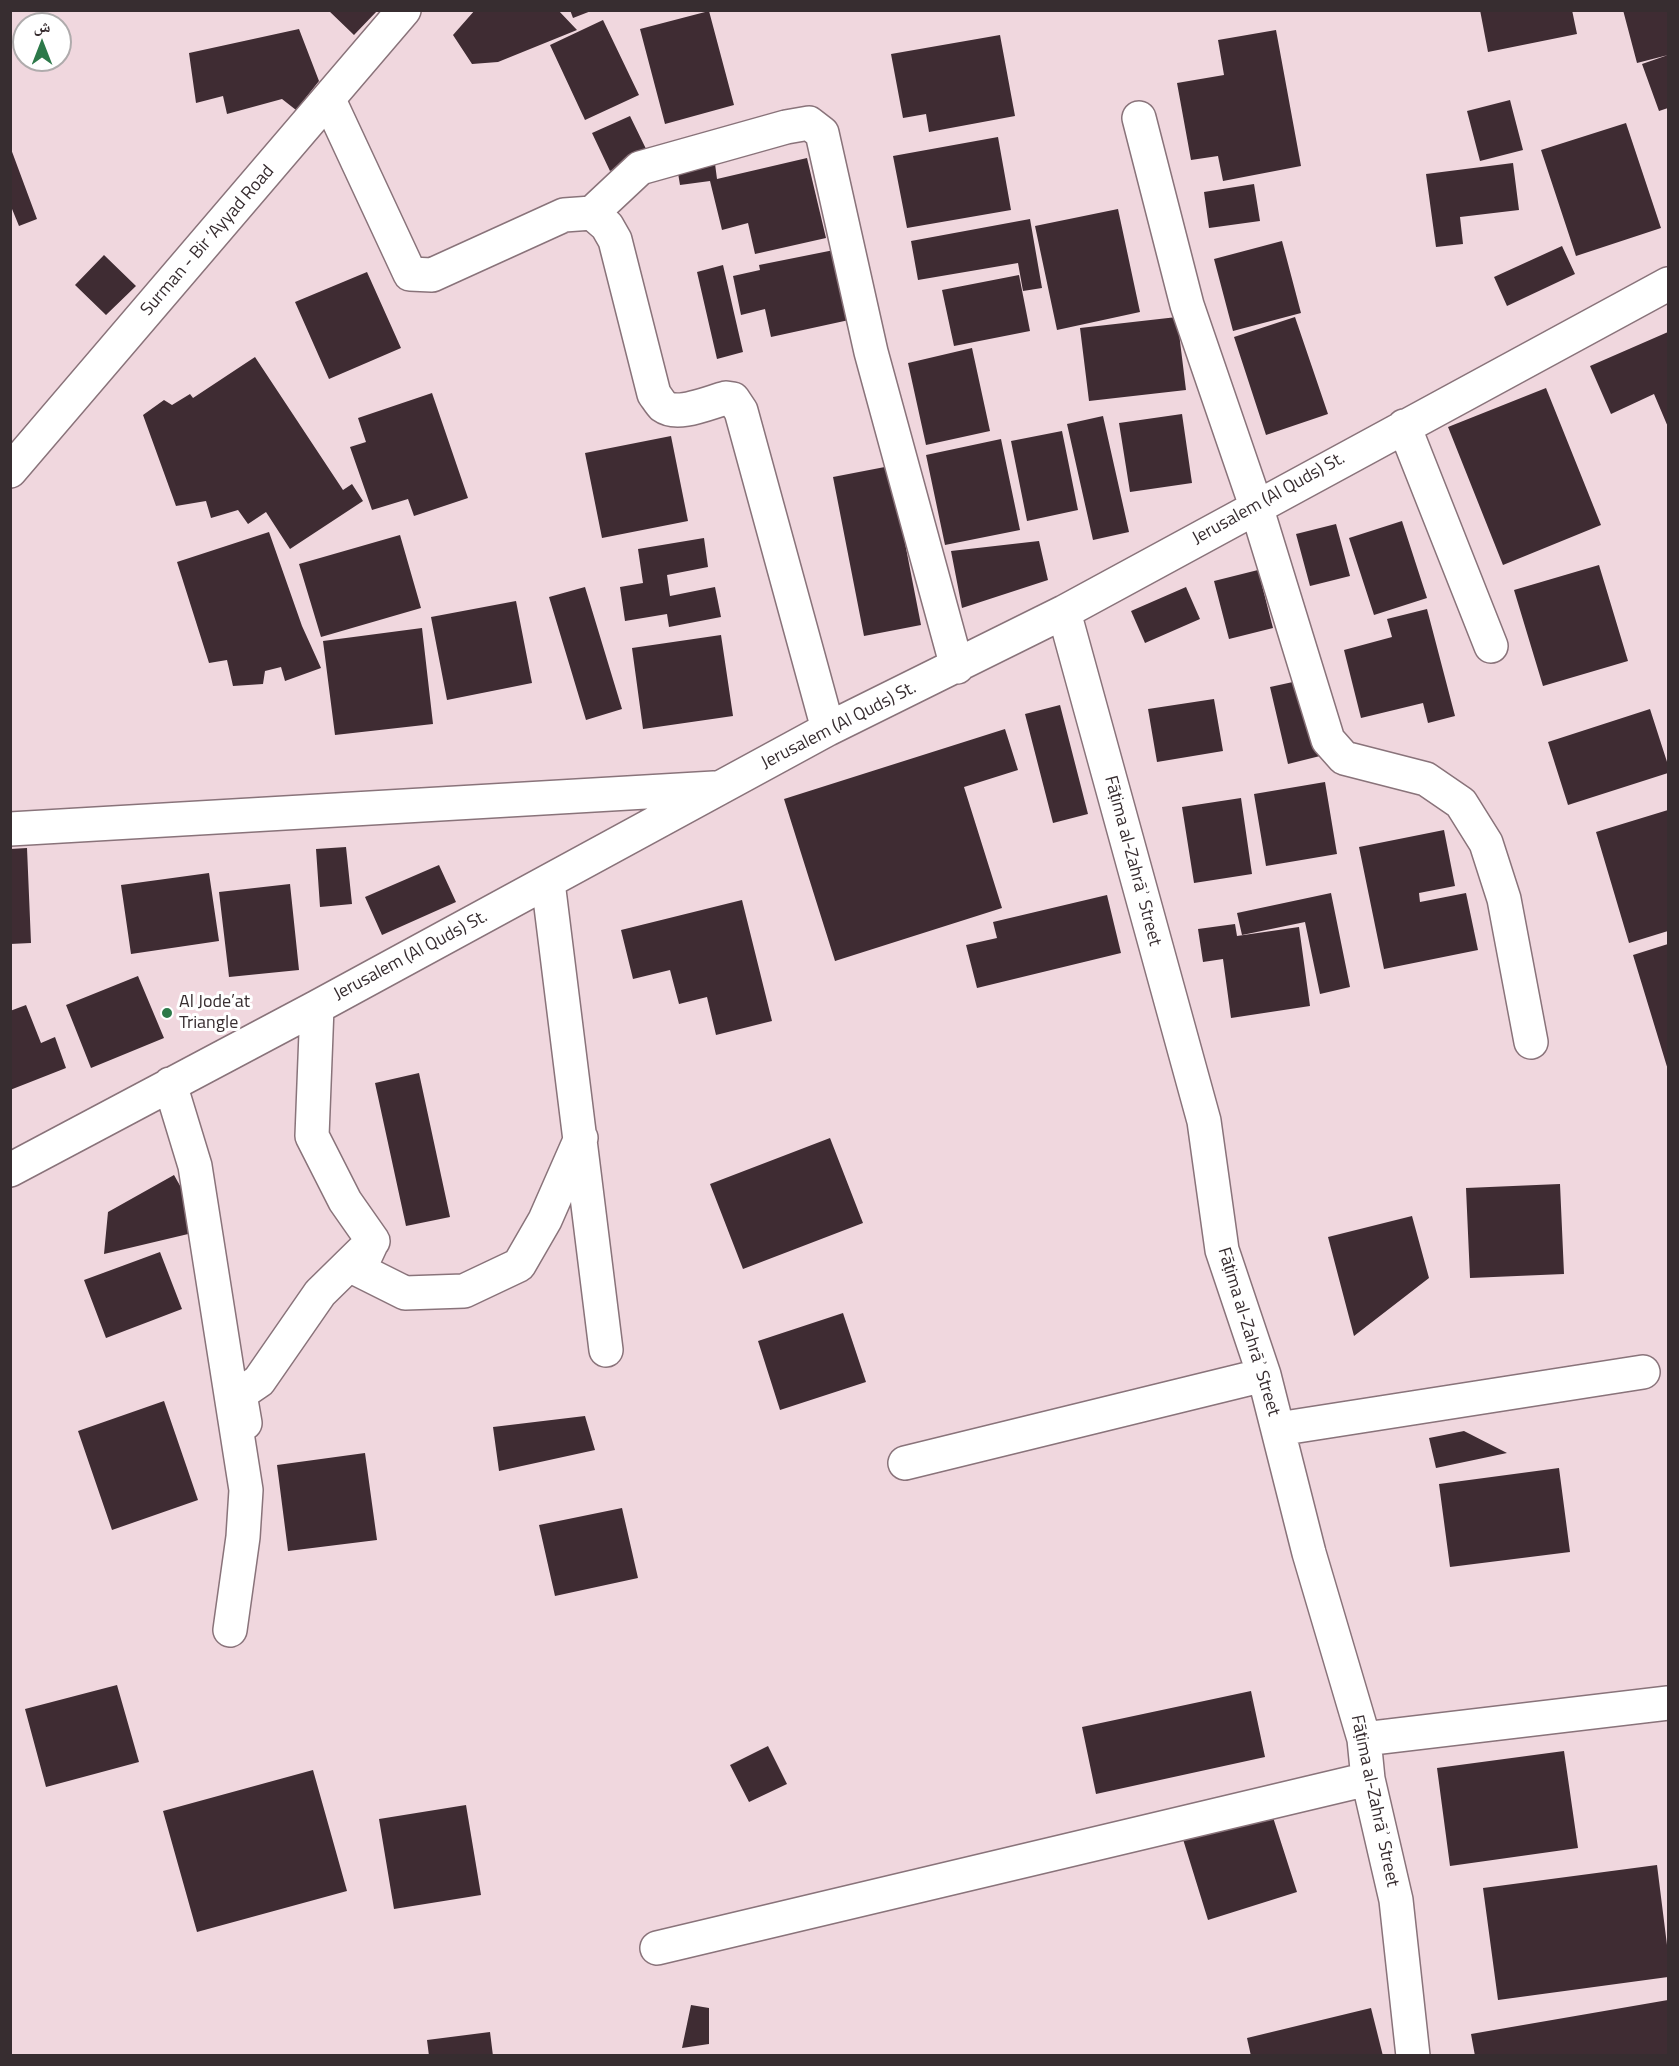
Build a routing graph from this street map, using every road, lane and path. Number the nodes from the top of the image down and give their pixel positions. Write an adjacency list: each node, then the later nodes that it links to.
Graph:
1 (404, 10): 2 (main road, Surman - Bir ‘Ayyad Road)
2 (329, 100): 4 (main road); 7 (main road, Surman - Bir ‘Ayyad Road)
3 (1139, 118): 8 (main road)
4 (592, 213): 11 (main road); 12 (main road)
5 (1668, 284): 6 (main road, Jerusalem (Al Quds) St.)
6 (1404, 426): 8 (main road, Jerusalem (Al Quds) St.); 10 (main road)
7 (10, 471)
8 (1256, 506): 9 (main road, Jerusalem (Al Quds) St.); 17 (main road)
9 (1064, 612): 11 (main road, Jerusalem (Al Quds) St.); 24 (main road, Fāṭima al-Zahrāʾ Street)
10 (1491, 646)
11 (957, 667): 12 (main road, Jerusalem (Al Quds) St.)
12 (828, 729): 13 (main road, Jerusalem (Al Quds) St.)
13 (724, 787): 14 (main road); 15 (main road, Jerusalem (Al Quds) St.)
14 (10, 830)
15 (548, 882): 16 (main road, Jerusalem (Al Quds) St.); 19 (main road)
16 (317, 1007): 18 (main road, Jerusalem (Al Quds) St.); 21 (main road)
17 (1531, 1042)
18 (170, 1084): 20 (main road, Jerusalem (Al Quds) St.); 27 (main road)
19 (581, 1138): 21 (main road); 22 (main road)
20 (10, 1170)
21 (373, 1241): 27 (main road)
22 (606, 1350)
23 (1643, 1372): 25 (main road)
24 (1264, 1375): 25 (main road, Fāṭima al-Zahrāʾ Street); 26 (main road)
25 (1278, 1429): 30 (main road, Fāṭima al-Zahrāʾ Street)
26 (905, 1463)
27 (246, 1490): 28 (main road)
28 (230, 1630)
29 (1668, 1703): 30 (main road)
30 (1364, 1739): 31 (main road, Fāṭima al-Zahrāʾ Street)
31 (1368, 1779): 32 (main road); 33 (main road, Fāṭima al-Zahrāʾ Street)
32 (657, 1948)
33 (1413, 2055)

